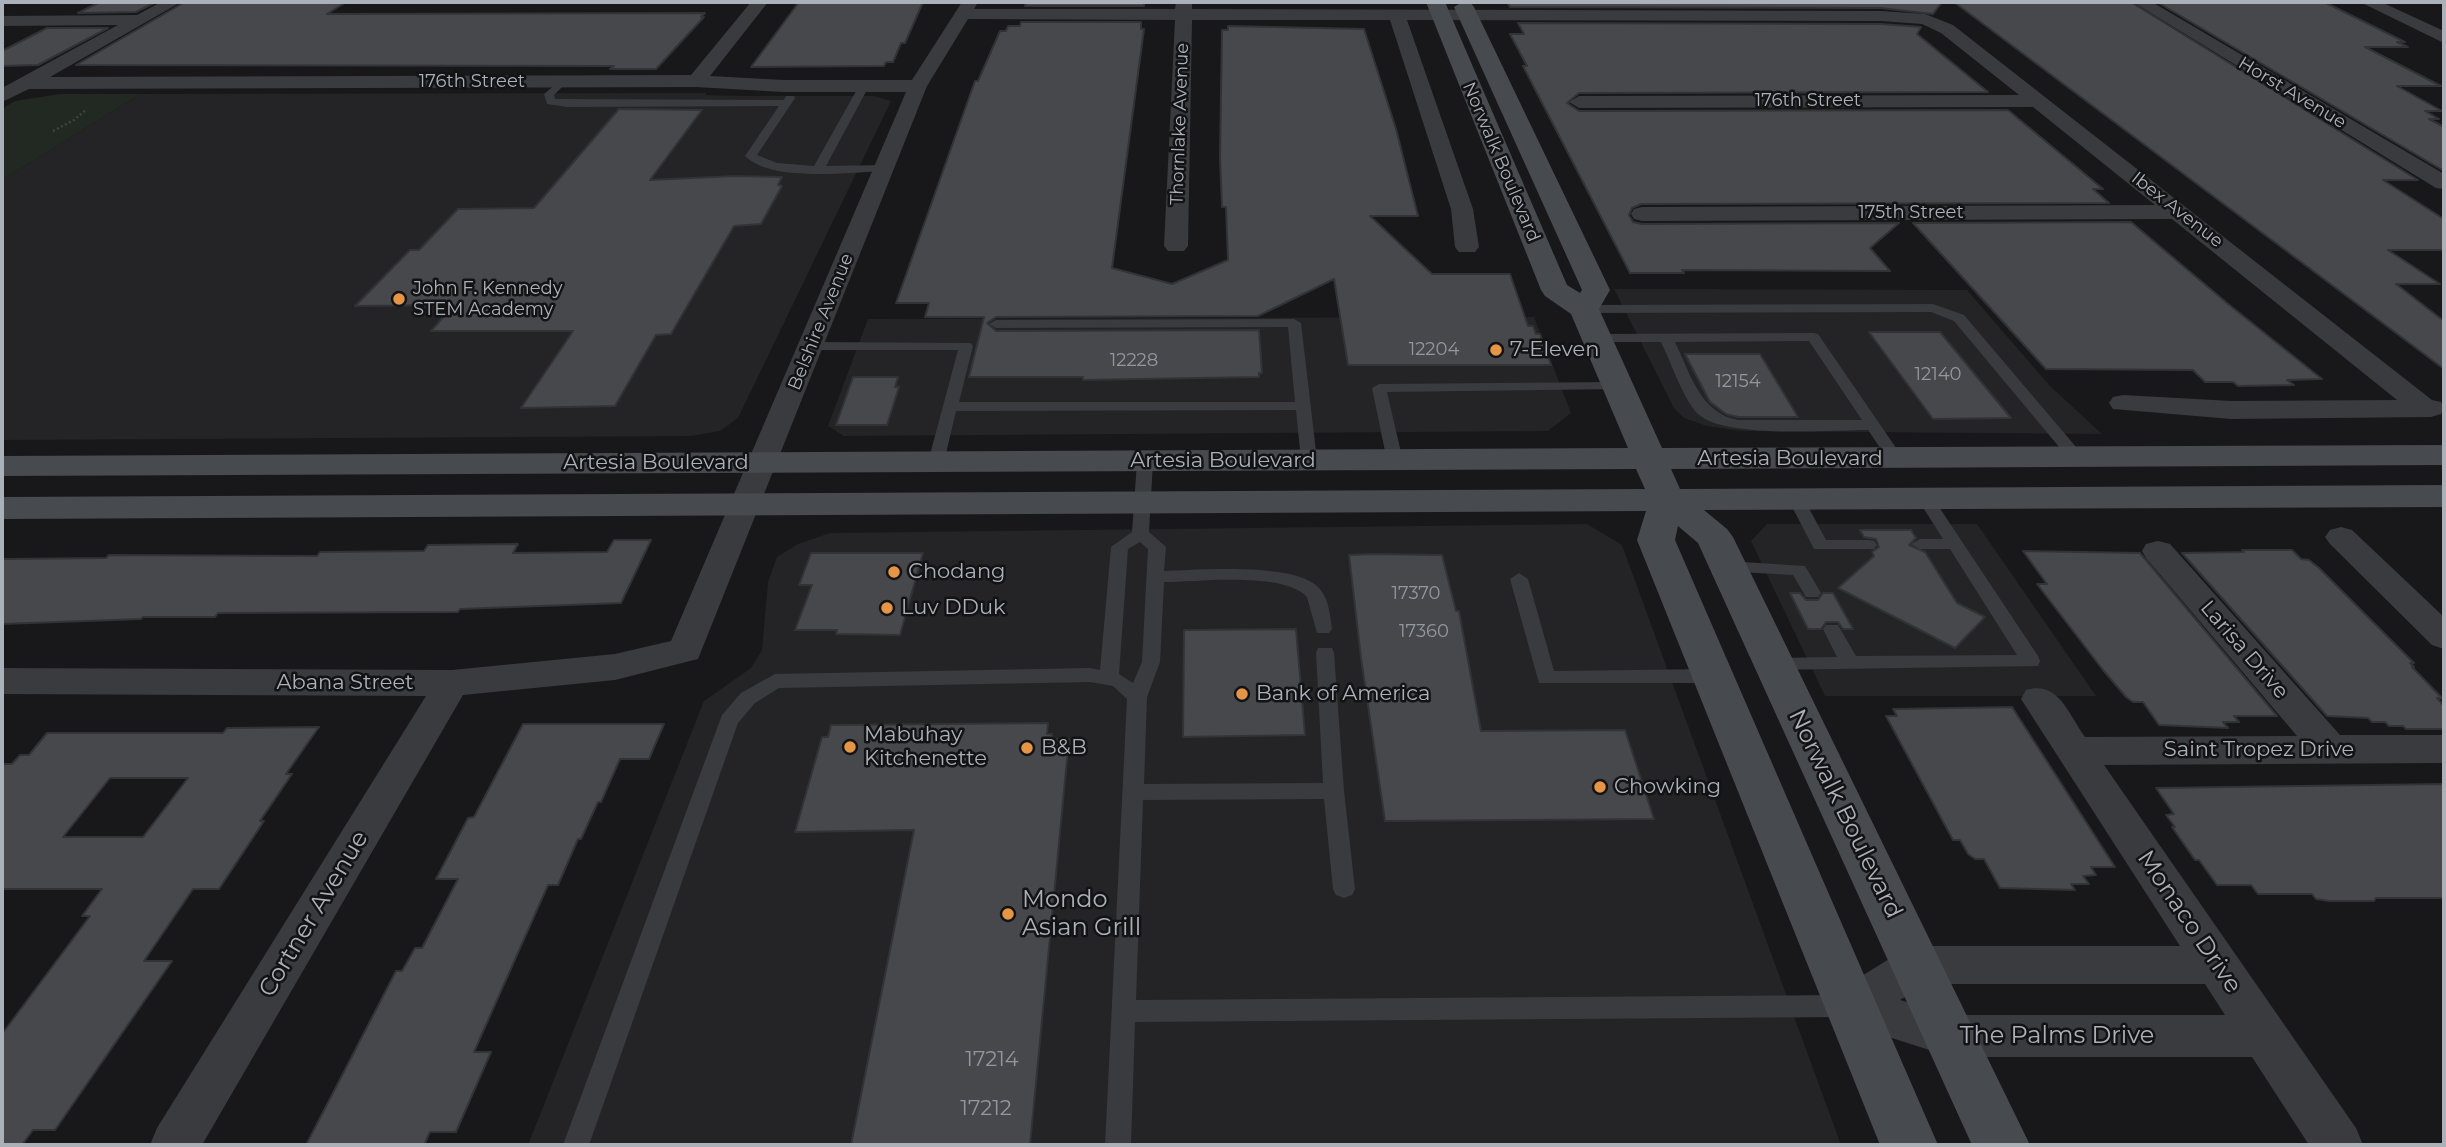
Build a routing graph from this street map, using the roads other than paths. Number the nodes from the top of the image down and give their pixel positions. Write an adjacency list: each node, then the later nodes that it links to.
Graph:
1 (173, 2): 10 (street)
2 (760, 2): 13 (street)
3 (2141, 2): 25 (street, Horst Avenue)
4 (2368, 2): 12 (street)
5 (967, 8): 6 (street); 18 (street, Belshire Avenue)
6 (1183, 8): 9 (street); 28 (street, Thornlake Avenue)
7 (1438, 9): 8 (street); 9 (street); 30 (main road, Norwalk Boulevard)
8 (1465, 9): 20 (street, Ibex Avenue); 30 (main road, Norwalk Boulevard)
9 (1397, 16): 29 (street)
10 (140, 20): 11 (street); 15 (street)
11 (2, 21)
12 (2444, 38)
13 (696, 81): 14 (street, 176th Street); 16 (street, 176th Street)
14 (562, 82): 15 (street, 176th Street); 22 (lane)
15 (25, 83): 19 (street)
16 (798, 86): 17 (street, 176th Street); 22 (lane)
17 (864, 86): 18 (street, 176th Street); 23 (lane)
18 (918, 86): 24 (street, Belshire Avenue)
19 (2, 96)
20 (2038, 100): 21 (street, 176th Street); 26 (street, Ibex Avenue)
21 (1579, 102)
22 (786, 103): 23 (lane)
23 (820, 168): 24 (lane)
24 (884, 169): 34 (street, Belshire Avenue)
25 (2444, 183)
26 (2180, 212): 27 (street, 175th Street); 39 (street, Ibex Avenue)
27 (1642, 214)
28 (1176, 246)
29 (1467, 247)
30 (1584, 309): 32 (main road, Norwalk Boulevard); 42 (lane)
31 (996, 324): 37 (lane)
32 (1596, 338): 33 (lane); 35 (main road, Norwalk Boulevard)
33 (1666, 338): 40 (lane); 40 (lane)
34 (811, 346): 38 (lane); 49 (street, Belshire Avenue)
35 (1617, 386): 44 (main road, Norwalk Boulevard); 46 (lane)
36 (2123, 403): 39 (street)
37 (1303, 406): 38 (lane); 45 (lane)
38 (950, 407): 47 (lane)
39 (2435, 408)
40 (1872, 425): 43 (lane)
41 (2444, 455): 42 (main road, Artesia Boulevard)
42 (2076, 457): 43 (main road, Artesia Boulevard)
43 (1895, 458): 44 (main road, Artesia Boulevard)
44 (1650, 459): 46 (main road, Artesia Boulevard); 53 (main road, Norwalk Boulevard)
45 (1309, 460): 46 (main road, Artesia Boulevard); 48 (main road, Artesia Boulevard)
46 (1395, 461)
47 (936, 462): 48 (main road, Artesia Boulevard); 49 (main road, Artesia Boulevard)
48 (1145, 462): 57 (lane)
49 (762, 463): 50 (main road, Artesia Boulevard); 55 (street, Belshire Avenue)
50 (2, 466)
51 (2444, 496): 52 (main road, Artesia Boulevard)
52 (1925, 498): 54 (main road, Artesia Boulevard); 60 (lane)
53 (1667, 499): 54 (main road, Artesia Boulevard); 57 (main road, Artesia Boulevard); 64 (main road, Norwalk Boulevard); 76 (main road)
54 (1796, 499): 61 (lane)
55 (745, 504): 56 (main road, Artesia Boulevard); 57 (main road, Artesia Boulevard); 72 (street, Belshire Avenue)
56 (2, 508)
57 (1141, 518): 66 (lane); 77 (lane)
58 (2341, 537): 71 (street)
59 (1920, 544): 60 (lane)
60 (1955, 544): 74 (lane)
61 (1820, 545): 62 (lane); 65 (lane)
62 (1868, 545)
63 (2158, 551): 82 (street, Larisa Drive)
64 (1728, 567): 65 (lane); 75 (main road, Norwalk Boulevard)
65 (1799, 570): 68 (lane)
66 (1156, 577): 69 (lane); 80 (lane)
67 (1519, 579): 76 (lane)
68 (1812, 593)
69 (1324, 629)
70 (1832, 629): 74 (lane)
71 (2444, 637)
72 (685, 650): 79 (street, Abana Street)
73 (1325, 653): 85 (lane)
74 (1850, 663): 75 (lane)
75 (1774, 665): 88 (main road, Norwalk Boulevard)
76 (1713, 676): 90 (main road)
77 (1109, 679): 80 (lane); 95 (lane)
78 (2, 681): 79 (street, Abana Street)
79 (452, 683): 94 (street, Cortner Avenue)
80 (1137, 697): 86 (lane)
81 (2039, 699): 84 (street, Monaco Drive)
82 (2330, 749): 83 (street, Saint Tropez Drive); 84 (street, Saint Tropez Drive)
83 (2444, 749)
84 (2074, 751): 89 (street, Monaco Drive)
85 (1334, 791): 86 (lane); 87 (lane)
86 (1133, 792): 91 (lane)
87 (1344, 889)
88 (1918, 965): 89 (street); 90 (street); 93 (main road, Norwalk Boulevard)
89 (2217, 965): 92 (street, Monaco Drive)
90 (1852, 1006): 91 (lane); 93 (street, The Palms Drive); 97 (main road)
91 (1124, 1011): 96 (lane)
92 (2265, 1035): 93 (street, The Palms Drive); 99 (street, Monaco Drive)
93 (1951, 1036): 98 (main road, Norwalk Boulevard)
94 (176, 1145)
95 (576, 1145)
96 (1118, 1145)
97 (1909, 1145)
98 (2001, 1145)
99 (2338, 1145)

